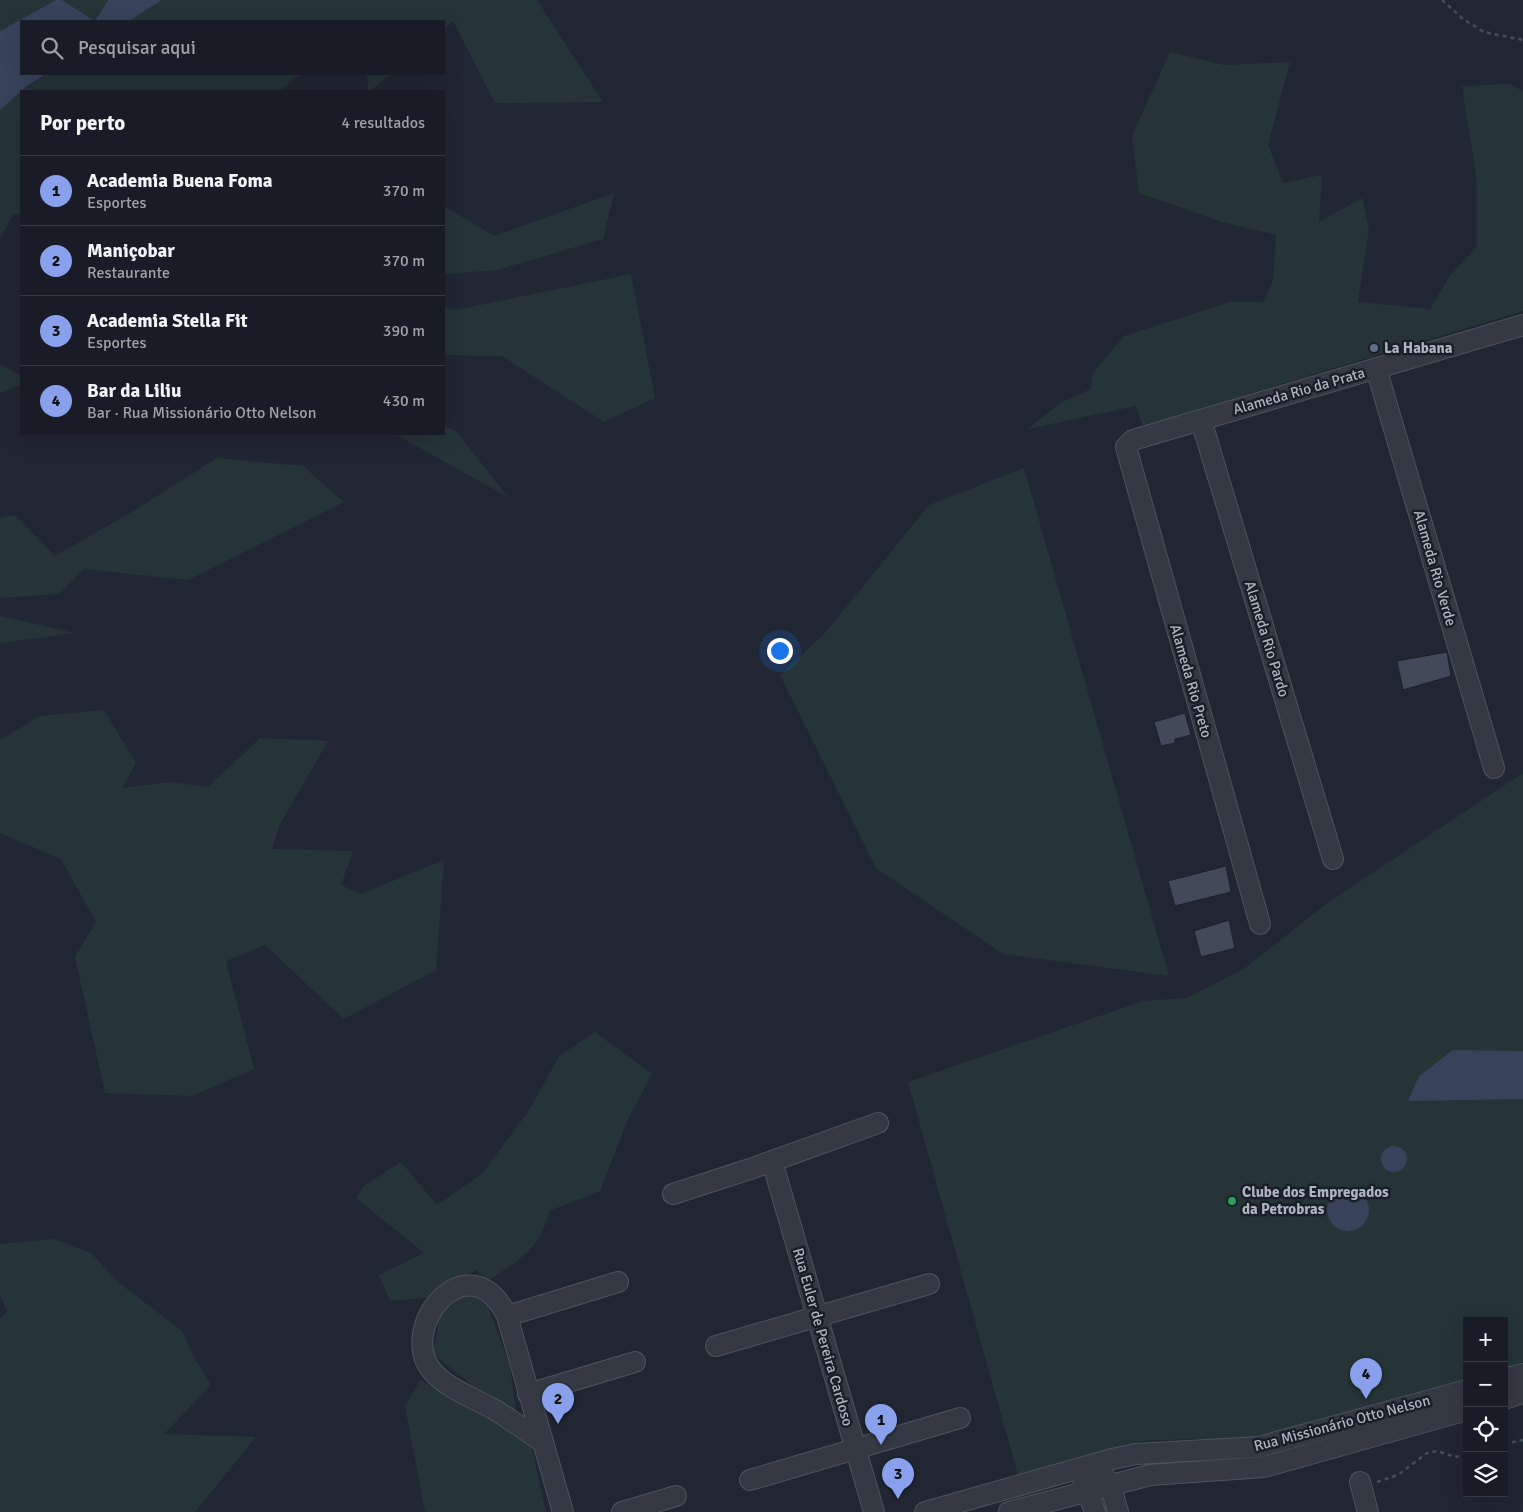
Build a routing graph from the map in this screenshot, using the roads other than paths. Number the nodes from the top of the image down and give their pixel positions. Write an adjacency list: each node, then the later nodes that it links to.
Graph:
1 (1523, 325): 2 (street, Alameda Rio da Prata)
2 (1376, 368): 3 (street, Alameda Rio da Prata); 5 (street, Alameda Rio Verde)
3 (1201, 420): 4 (street, Alameda Rio da Prata); 6 (street, Alameda Rio Pardo)
4 (1132, 440): 7 (street, Alameda Rio Preto)
5 (1494, 768)
6 (1334, 858)
7 (1260, 924)
8 (878, 1123): 9 (street)
9 (772, 1161): 10 (street); 14 (street, Rua Euler de Pereira Cardoso)
10 (673, 1194)
11 (618, 1282): 13 (street)
12 (929, 1284): 14 (street)
13 (507, 1316): 21 (street); 25 (street)
14 (817, 1316): 15 (street); 26 (street, Rua Euler de Pereira Cardoso)
15 (716, 1346)
16 (635, 1362): 21 (street)
17 (1523, 1374): 18 (street)
18 (1508, 1378)
19 (1463, 1391): 27 (street, Rua Missionário Otto Nelson)
20 (1523, 1393): 22 (street)
21 (528, 1394): 25 (street)
22 (1508, 1398)
23 (1463, 1411): 29 (street, Rua Missionário Otto Nelson)
24 (960, 1418): 26 (street)
25 (541, 1441): 33 (street)
26 (855, 1449): 28 (street); 35 (street, Rua Euler de Pereira Cardoso)
27 (1086, 1466): 29 (street); 31 (street); 36 (street, Rua Missionário Otto Nelson)
28 (750, 1480)
29 (1110, 1484): 31 (street, Rua Missionário Otto Nelson); 39 (street)
30 (1360, 1484): 40 (street)
31 (1089, 1490): 37 (street, Rua Missionário Otto Nelson); 38 (street)
32 (676, 1496): 34 (street)
33 (563, 1512)
34 (622, 1512)
35 (874, 1512)
36 (925, 1512)
37 (1009, 1512)
38 (1095, 1512)
39 (1118, 1512)
40 (1368, 1512)

